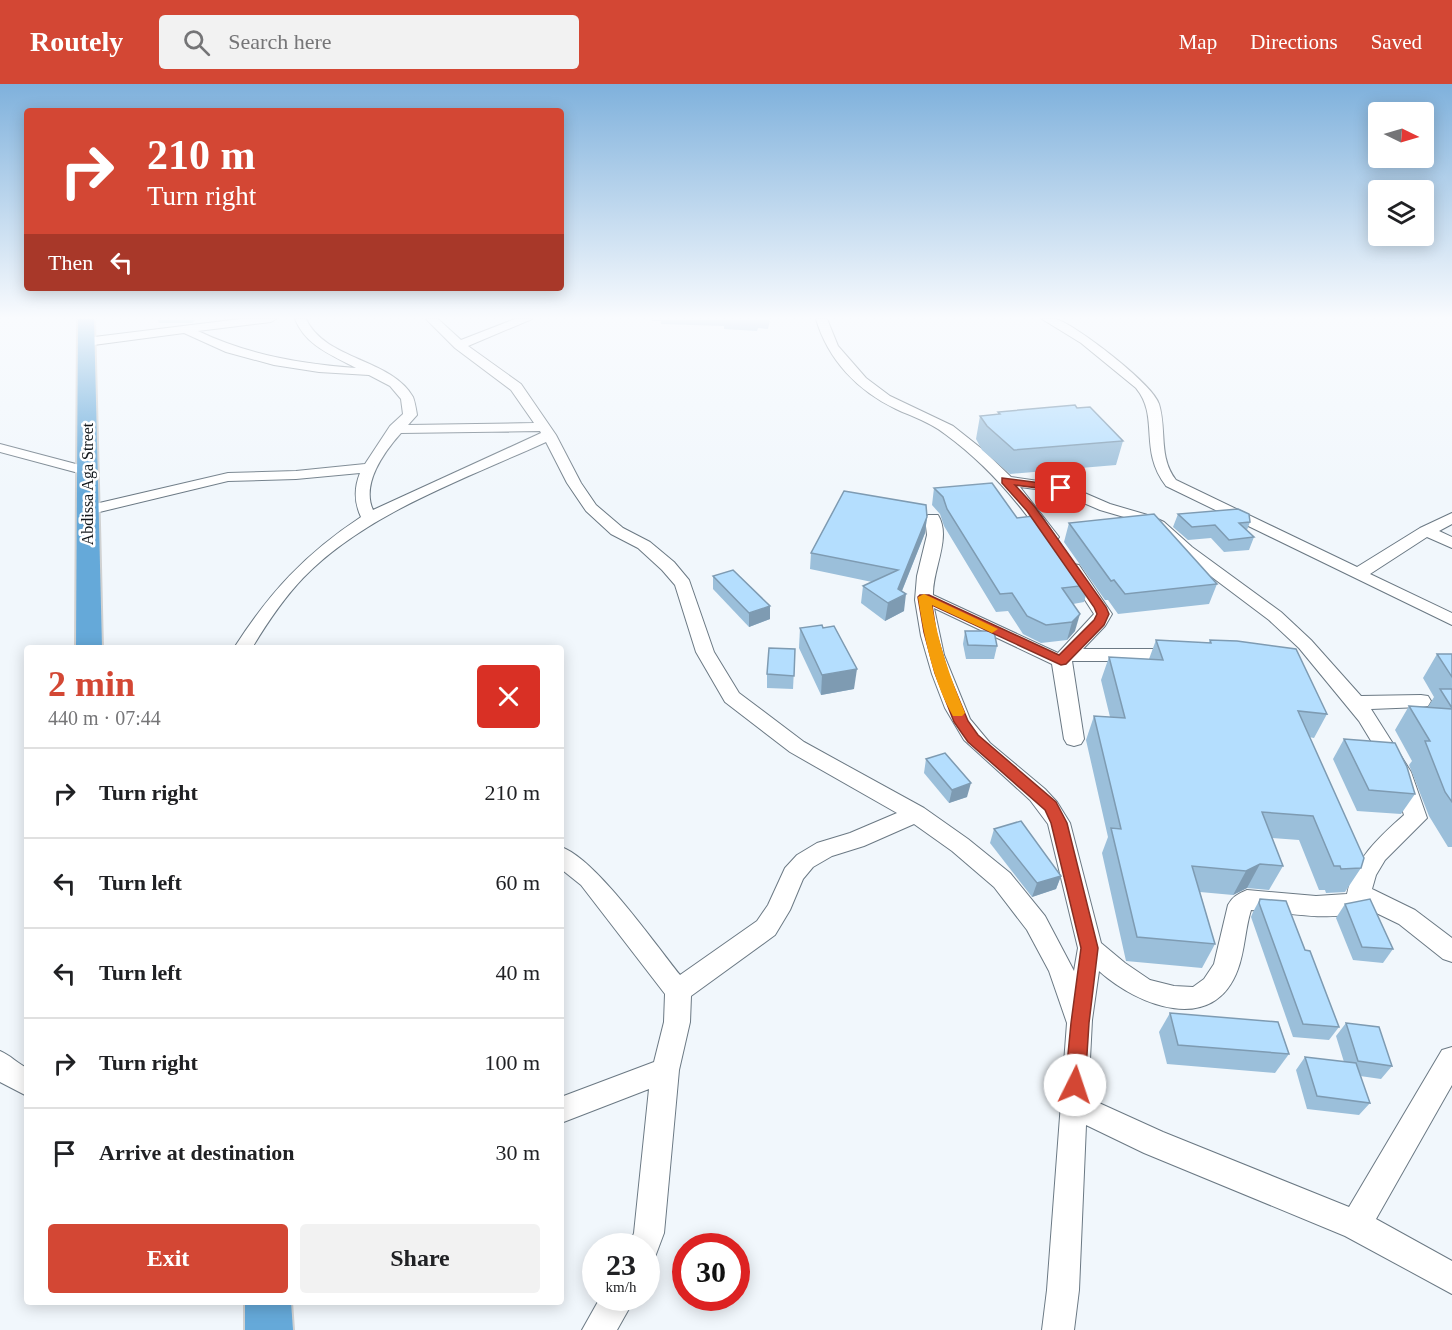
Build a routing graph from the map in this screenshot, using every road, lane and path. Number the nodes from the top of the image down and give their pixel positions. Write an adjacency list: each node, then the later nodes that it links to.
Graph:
1 (86, 377): 10 (highway, Abdissa Aga Street)
2 (382, 377): 6 (street)
3 (503, 377): 7 (street)
4 (859, 377): 11 (street)
5 (1130, 377): 18 (street)
6 (395, 429): 7 (street); 9 (street)
7 (546, 431): 13 (street); 30 (street)
8 (0, 448): 10 (street)
9 (369, 468): 12 (street); 13 (street)
10 (86, 471): 12 (highway, Abdissa Aga Street)
11 (1005, 481): 24 (street); 26 (street)
12 (87, 510): 21 (highway, Abdissa Aga Street)
13 (369, 518): 22 (street)
14 (933, 518): 19 (street)
15 (1452, 518): 16 (street)
16 (1426, 531): 17 (street); 18 (street)
17 (1452, 543)
18 (1358, 574): 20 (street)
19 (924, 597): 24 (street); 33 (street)
20 (1452, 620)
21 (89, 645)
22 (245, 645)
23 (1201, 656): 24 (street)
24 (1064, 658): 29 (street)
25 (1301, 666): 26 (street)
26 (1329, 672): 28 (street)
27 (1421, 701): 28 (street)
28 (1356, 703): 32 (street)
29 (1074, 739)
30 (916, 814): 35 (street); 36 (street)
31 (564, 858): 35 (street)
32 (1358, 893): 33 (street); 34 (street)
33 (1090, 948): 36 (street)
34 (1452, 952)
35 (678, 991): 38 (street)
36 (1080, 1023): 39 (street)
37 (1452, 1059): 41 (street)
38 (665, 1070): 40 (street); 42 (street)
39 (1073, 1105): 41 (street); 48 (street)
40 (564, 1109)
41 (1356, 1225): 43 (street)
42 (649, 1233)
43 (1452, 1278)
44 (268, 1305): 46 (highway)
45 (610, 1311): 47 (street)
46 (269, 1330)
47 (598, 1330)
48 (1058, 1330)

